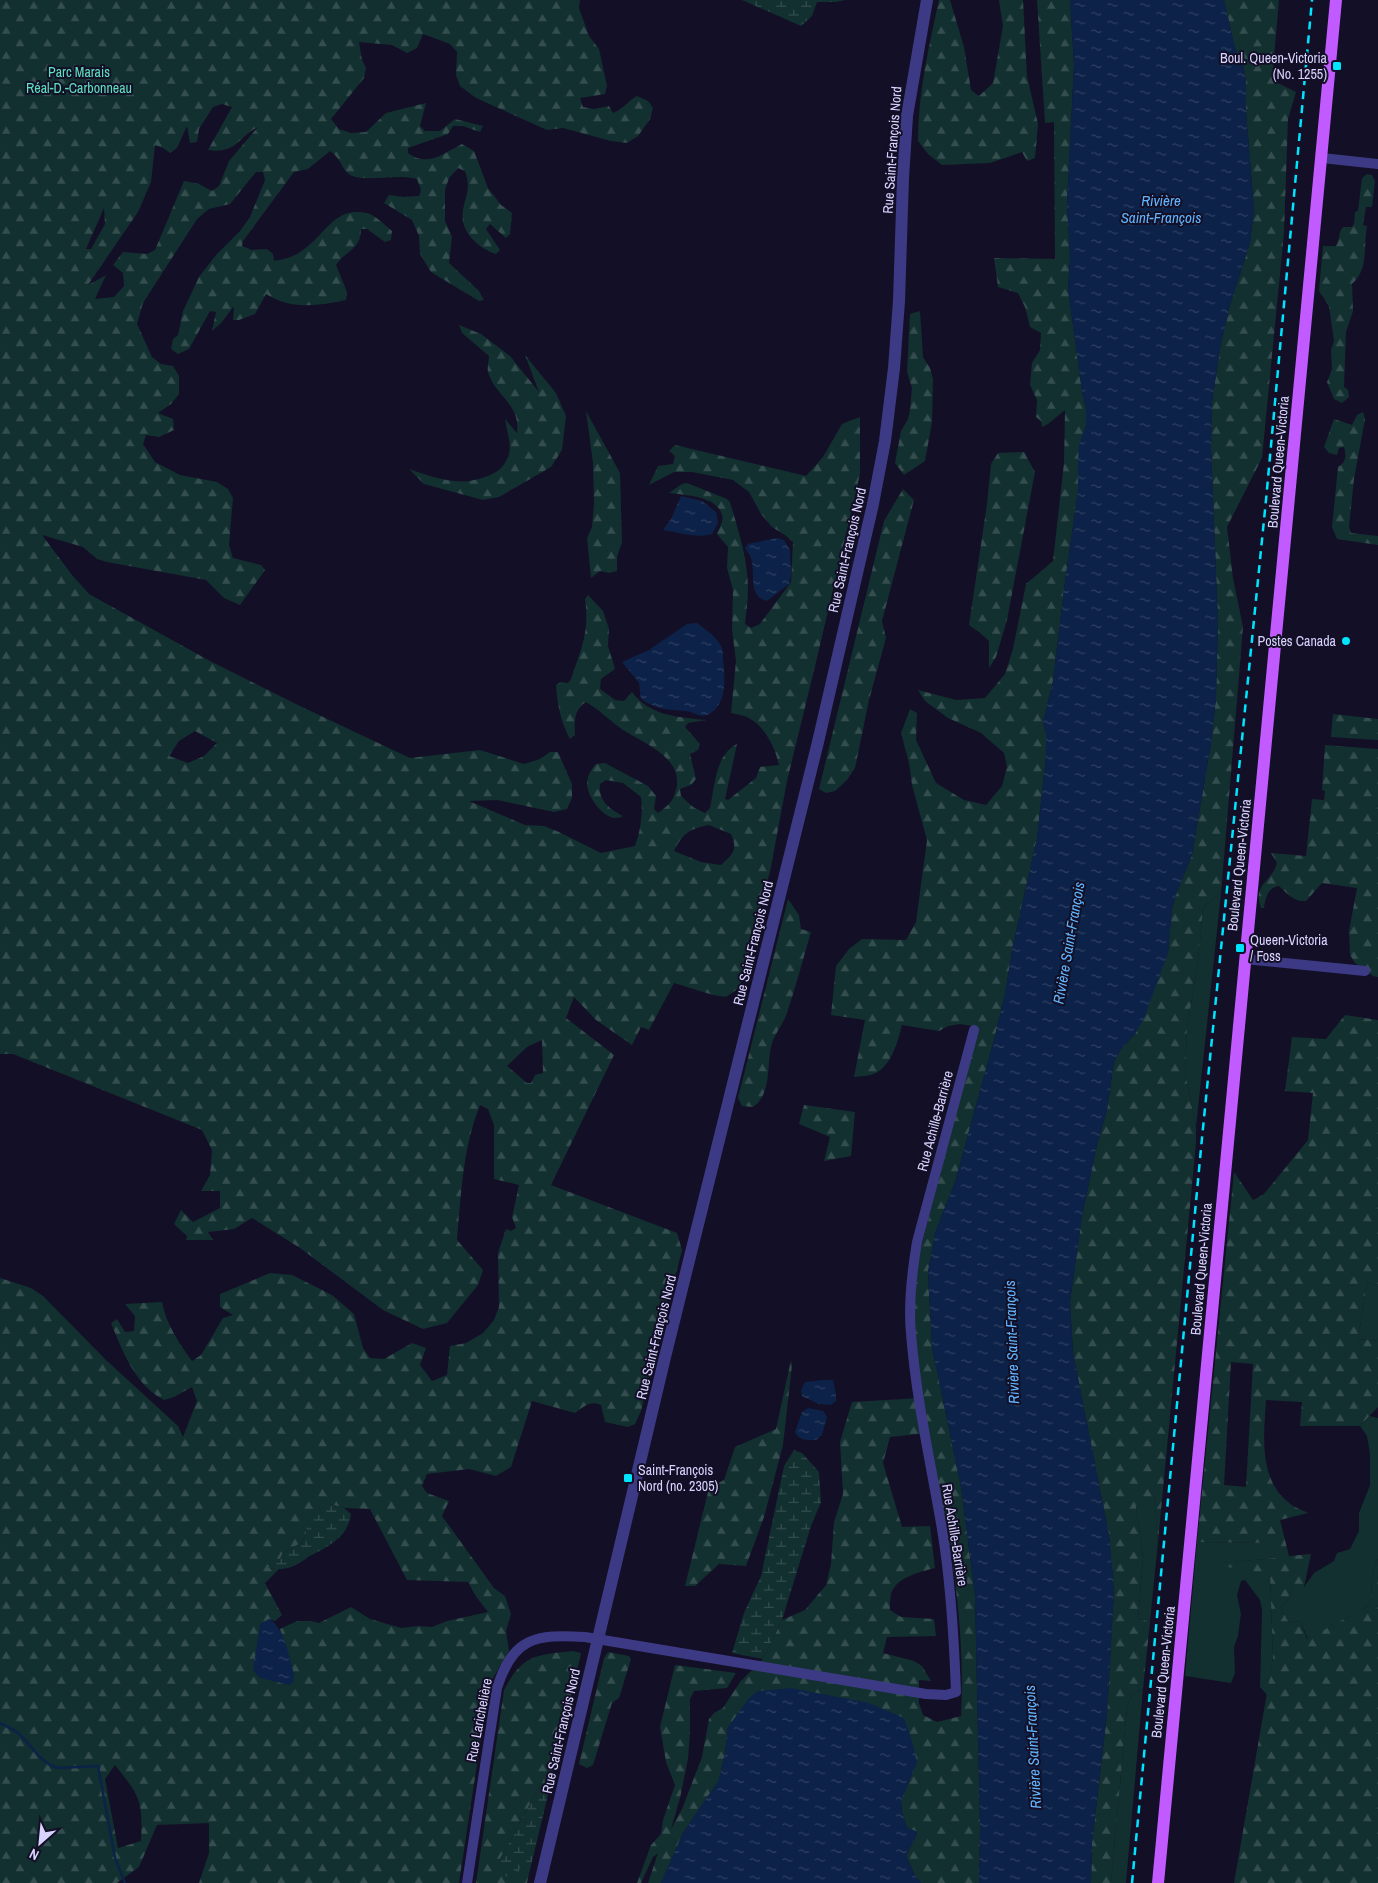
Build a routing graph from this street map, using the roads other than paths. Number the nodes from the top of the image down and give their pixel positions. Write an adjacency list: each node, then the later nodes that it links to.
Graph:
1 (927, 0): 8 (street, Rue Saint-François Nord)
2 (1336, 0): 3 (main road, Boulevard Queen-Victoria)
3 (1322, 158): 4 (street); 5 (main road, Boulevard Queen-Victoria)
4 (1378, 164)
5 (1245, 958): 6 (street); 11 (main road, Boulevard Queen-Victoria)
6 (1365, 971)
7 (974, 1030): 8 (street, Rue Achille-Barrière)
8 (599, 1639): 9 (street, Rue Larichelière); 10 (street, Rue Saint-François Nord)
9 (467, 1883)
10 (540, 1883)
11 (1158, 1883)

